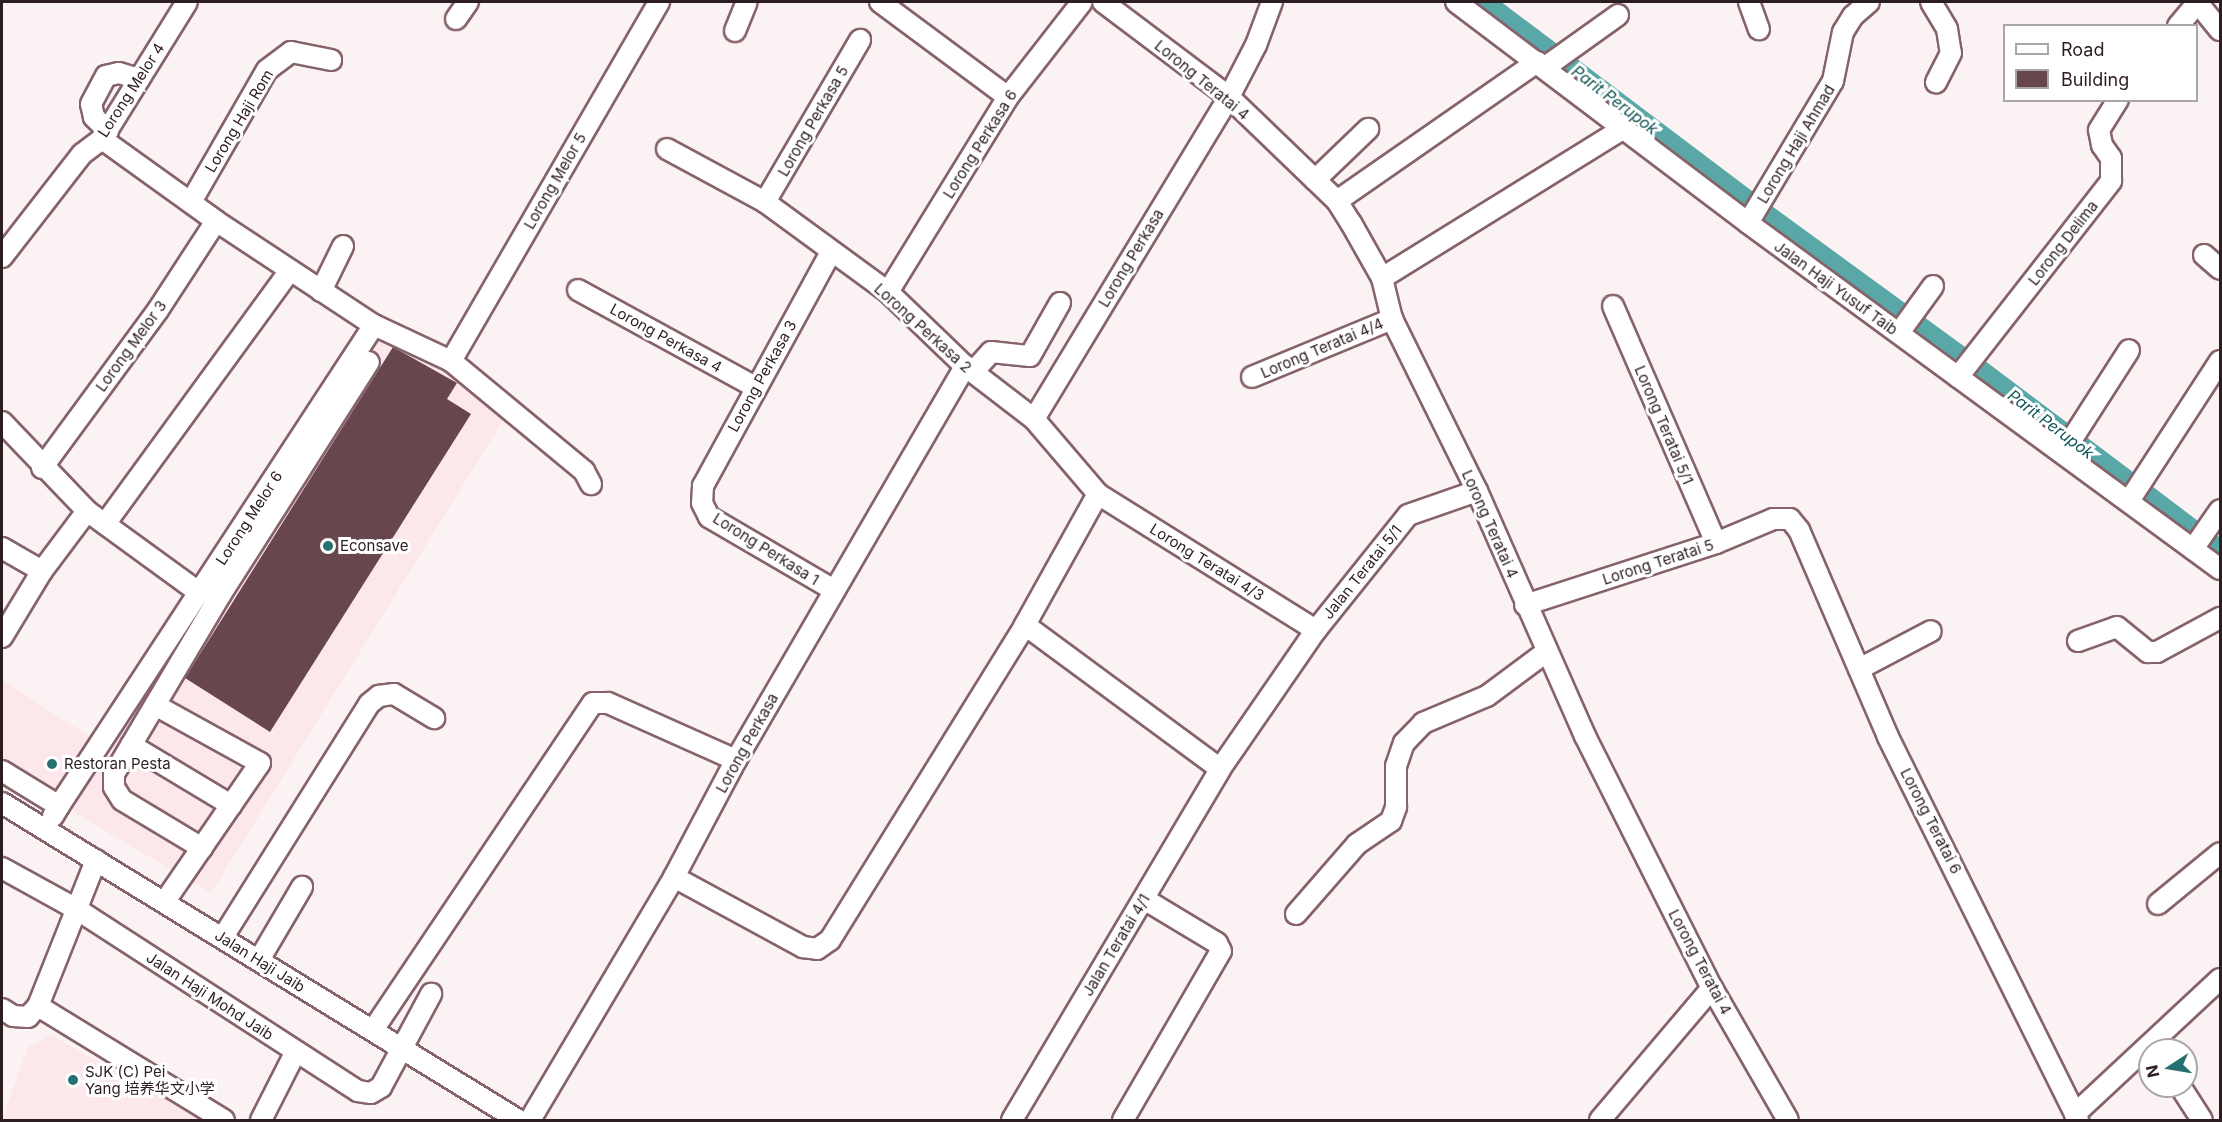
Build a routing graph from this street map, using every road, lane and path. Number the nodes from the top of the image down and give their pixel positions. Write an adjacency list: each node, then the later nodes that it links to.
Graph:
1 (187, 2): 23 (street, Lorong Melor 4)
2 (468, 2): 15 (street)
3 (659, 2): 55 (street, Lorong Melor 5)
4 (747, 2): 19 (street)
5 (880, 2): 25 (street)
6 (1082, 2): 25 (street, Lorong Perkasa 6)
7 (1102, 2): 26 (street, Lorong Teratai 4)
8 (1272, 2): 26 (street, Lorong Perkasa)
9 (1456, 2): 22 (street, Jalan Haji Yusuf Taib)
10 (1749, 2): 17 (street)
11 (1931, 2): 24 (street)
12 (2198, 2): 16 (street); 18 (street)
13 (1863, 3): 37 (street, Lorong Haji Ahmad)
14 (1618, 15): 22 (street)
15 (456, 19)
16 (2180, 24)
17 (1759, 29)
18 (2220, 30)
19 (735, 31)
20 (860, 40): 35 (street, Lorong Perkasa 5)
21 (331, 60): 34 (street, Lorong Haji Rom)
22 (1547, 63): 29 (street, Jalan Haji Yusuf Taib); 33 (street)
23 (139, 79): 30 (street, Lorong Melor 4); 30 (street)
24 (1936, 82)
25 (1008, 97): 48 (street, Lorong Perkasa 6)
26 (1229, 97): 32 (street, Lorong Teratai 4); 62 (street, Lorong Perkasa)
27 (2117, 102): 59 (street, Lorong Delima)
28 (1368, 129): 32 (street)
29 (1622, 129): 37 (street, Jalan Haji Yusuf Taib); 44 (street)
30 (105, 135): 34 (street); 41 (street, Lorong Melor 4)
31 (667, 149): 35 (street, Lorong Perkasa 2)
32 (1315, 180): 33 (street, Lorong Teratai 4)
33 (1337, 201): 44 (street, Lorong Teratai 4)
34 (191, 202): 36 (street)
35 (765, 202): 39 (street, Lorong Perkasa 2)
36 (216, 221): 43 (street); 65 (street, Lorong Melor 3)
37 (1748, 223): 53 (street, Jalan Haji Yusuf Taib)
38 (343, 246): 47 (street)
39 (831, 252): 48 (street, Lorong Perkasa 2); 61 (street, Lorong Perkasa 3)
40 (2204, 255): 42 (street)
41 (2, 257)
42 (2220, 269)
43 (290, 270): 47 (street); 74 (street)
44 (1382, 278): 51 (street, Lorong Teratai 4)
45 (1933, 286): 53 (street)
46 (578, 290): 61 (street, Lorong Perkasa 4)
47 (321, 291): 52 (street)
48 (888, 292): 58 (street, Lorong Perkasa 2)
49 (1060, 303): 58 (street, Lorong Perkasa)
50 (1613, 306): 76 (street, Lorong Teratai 5/1)
51 (1392, 319): 60 (street, Lorong Teratai 4/4); 67 (street, Lorong Teratai 4)
52 (374, 325): 55 (street); 80 (street, Lorong Melor 6)
53 (1905, 325): 59 (street, Jalan Haji Yusuf Taib)
54 (2129, 350): 64 (street)
55 (451, 361): 66 (street)
56 (2220, 361): 69 (street)
57 (369, 362): 80 (street)
58 (969, 369): 62 (street, Lorong Perkasa 2); 81 (street, Lorong Perkasa)
59 (1958, 376): 64 (street, Jalan Haji Yusuf Taib)
60 (1252, 377)
61 (755, 387): 70 (street, Lorong Perkasa 3)
62 (1034, 419): 68 (street, Lorong Perkasa 2)
63 (2, 422): 65 (street)
64 (2068, 445): 69 (street, Jalan Haji Yusuf Taib)
65 (42, 468): 72 (street)
66 (591, 484)
67 (1477, 491): 82 (street, Lorong Teratai 4); 85 (street, Jalan Teratai 5/1)
68 (1098, 494): 84 (street); 85 (street, Lorong Teratai 4/3)
69 (2129, 501): 75 (street, Jalan Haji Yusuf Taib)
70 (702, 503): 81 (street, Lorong Perkasa 1)
71 (2220, 510): 75 (street)
72 (87, 511): 74 (street); 79 (street)
73 (1790, 519): 76 (street, Lorong Teratai 5); 90 (street, Lorong Teratai 6)
74 (105, 524): 80 (street)
75 (2199, 540): 78 (street, Jalan Haji Yusuf Taib)
76 (1716, 543): 82 (street, Lorong Teratai 5)
77 (2, 548): 79 (street)
78 (2220, 569)
79 (42, 571): 87 (street)
80 (209, 590): 91 (street); 99 (street)
81 (834, 590): 94 (street, Lorong Perkasa)
82 (1525, 605): 89 (street, Lorong Teratai 4)
83 (2220, 618): 88 (street)
84 (1024, 625): 95 (street); 105 (street)
85 (1316, 630): 95 (street, Jalan Teratai 5/1)
86 (1931, 631): 90 (street)
87 (2, 637)
88 (2078, 640)
89 (1545, 653): 111 (street); 115 (street, Lorong Teratai 4)
90 (1859, 669): 125 (street, Lorong Teratai 6)
91 (155, 705): 93 (street); 98 (street)
92 (435, 718): 112 (street)
93 (131, 744): 98 (street); 101 (street)
94 (736, 760): 105 (street, Lorong Perkasa); 119 (street)
95 (1220, 770): 107 (street, Jalan Teratai 4/1)
96 (2, 771): 99 (street)
97 (2, 803): 100 (street, Jalan Haji Jaib)
98 (231, 805): 101 (street)
99 (59, 806): 100 (street)
100 (46, 830): 103 (street, Jalan Haji Jaib)
101 (202, 848): 108 (street)
102 (2220, 853): 109 (street)
103 (96, 860): 108 (street, Jalan Haji Jaib); 110 (street)
104 (2, 868): 110 (street, Jalan Haji Mohd Jaib)
105 (674, 877): 129 (street, Lorong Perkasa)
106 (302, 887): 113 (street)
107 (1144, 899): 130 (street, Jalan Teratai 4/1); 131 (street)
108 (165, 901): 112 (street, Jalan Haji Jaib)
109 (2158, 904)
110 (78, 910): 117 (street); 122 (street, Jalan Haji Mohd Jaib)
111 (1296, 914)
112 (223, 937): 113 (street, Jalan Haji Jaib)
113 (259, 960): 119 (street, Jalan Haji Jaib)
114 (2220, 979): 120 (street)
115 (1712, 988): 132 (street); 133 (street, Lorong Teratai 4)
116 (431, 994): 121 (street, Jalan Haji Mohd Jaib)
117 (38, 1006): 118 (street); 127 (street)
118 (2, 1009)
119 (373, 1030): 121 (street, Jalan Haji Jaib)
120 (2163, 1038)
121 (401, 1048): 122 (street, Jalan Haji Mohd Jaib); 126 (street, Jalan Haji Jaib)
122 (296, 1051): 128 (street)
123 (2138, 1062): 125 (street)
124 (2188, 1098): 134 (street)
125 (2077, 1117)
126 (509, 1118)
127 (224, 1120)
128 (261, 1120)
129 (530, 1120)
130 (1012, 1120)
131 (1123, 1120)
132 (1600, 1120)
133 (1788, 1120)
134 (2202, 1120)

